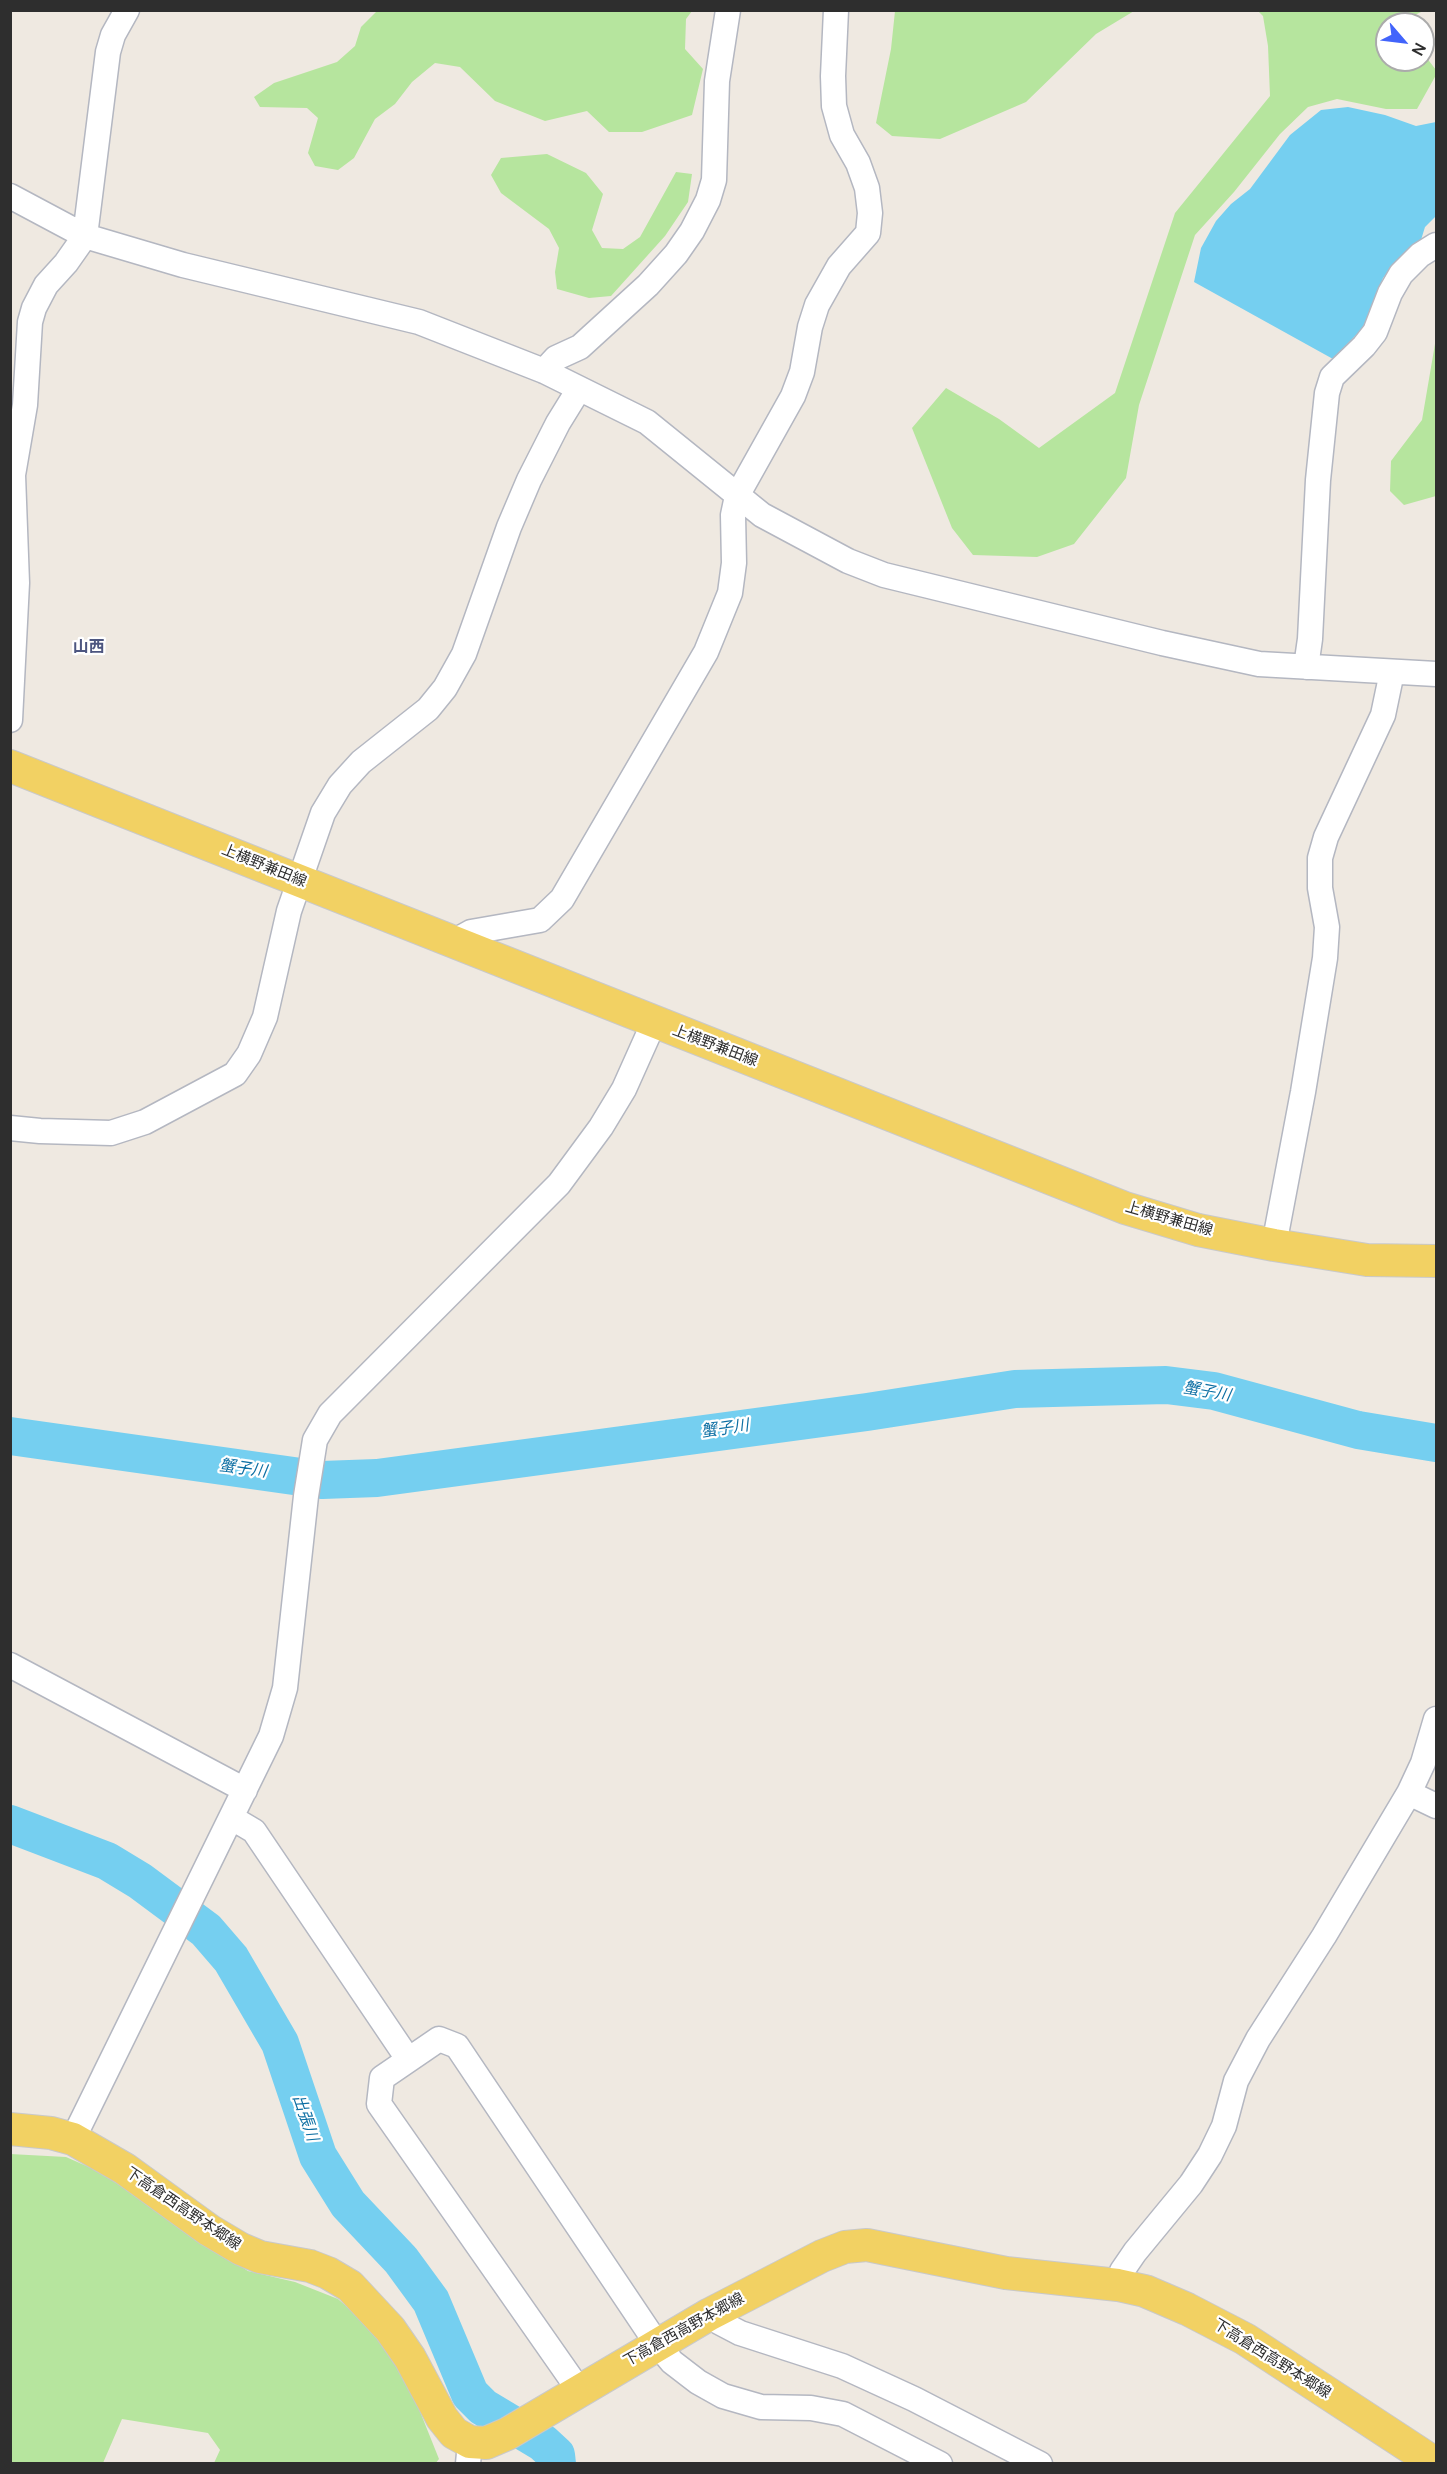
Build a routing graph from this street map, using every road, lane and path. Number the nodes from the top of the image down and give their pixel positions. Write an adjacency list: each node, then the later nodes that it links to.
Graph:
1 (127, 10): 5 (street)
2 (728, 10): 7 (street)
3 (836, 10): 9 (street)
4 (10, 196): 5 (street)
5 (86, 236): 7 (street); 10 (street)
6 (1437, 245): 11 (street)
7 (544, 371): 8 (street)
8 (579, 389): 9 (street); 16 (street)
9 (737, 496): 11 (street); 17 (street)
10 (12, 632): 14 (street)
11 (1306, 668): 12 (street)
12 (1392, 672): 13 (street); 20 (street)
13 (1437, 674)
14 (10, 720)
15 (10, 766): 16 (main road, 上横野兼田線)
16 (298, 879): 17 (main road, 上横野兼田線); 19 (street)
17 (453, 942): 18 (main road, 上横野兼田線)
18 (654, 1022): 20 (main road, 上横野兼田線); 24 (street)
19 (10, 1128)
20 (1274, 1245): 21 (main road, 上横野兼田線)
21 (1437, 1261)
22 (10, 1665): 24 (street)
23 (1437, 1719): 25 (street)
24 (245, 1790): 27 (street)
25 (1409, 1793): 26 (street); 31 (street)
26 (1437, 1806)
27 (232, 1818): 28 (street); 30 (street)
28 (408, 2059): 33 (street); 34 (street)
29 (10, 2129): 30 (main road, 下高倉西高野本郷線)
30 (73, 2139): 35 (main road, 下高倉西高野本郷線)
31 (1118, 2285): 32 (main road, 下高倉西高野本郷線); 38 (main road, 下高倉西高野本郷線)
32 (710, 2314): 33 (main road, 下高倉西高野本郷線); 37 (street)
33 (657, 2344): 34 (main road, 下高倉西高野本郷線); 36 (street)
34 (579, 2390): 35 (main road, 下高倉西高野本郷線)
35 (469, 2453)
36 (940, 2463)
37 (1040, 2463)
38 (1436, 2463)

